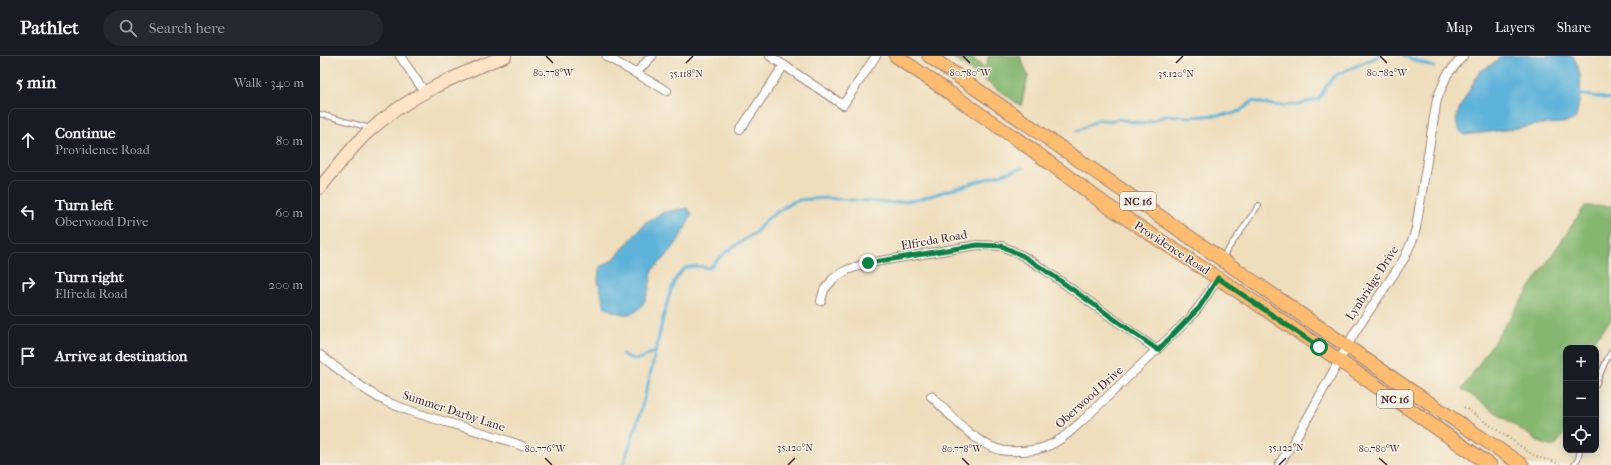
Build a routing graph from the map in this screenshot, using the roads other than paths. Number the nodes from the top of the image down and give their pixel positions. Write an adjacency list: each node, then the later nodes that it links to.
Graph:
1 (400, 56): 13 (street)
2 (505, 56): 13 (street)
3 (652, 56): 11 (street)
4 (770, 56): 10 (street)
5 (876, 56): 10 (street)
6 (896, 56): 20 (main road, Providence Road / NC 16)
7 (929, 56): 19 (main road, Providence Road / NC 16)
8 (1463, 56): 22 (street, Lynbridge Drive)
9 (607, 57): 11 (street)
10 (784, 65): 16 (street)
11 (636, 73): 12 (street)
12 (667, 91)
13 (424, 92): 15 (street)
14 (320, 114): 15 (lane)
15 (372, 128): 17 (street)
16 (740, 130)
17 (320, 188)
18 (1258, 205): 19 (lane)
19 (1222, 258): 22 (main road, Providence Road / NC 16)
20 (1218, 278): 23 (street, Oberwood Drive); 26 (main road, Providence Road / NC 16)
21 (821, 301): 23 (street, Elfreda Road)
22 (1347, 346): 26 (street, Lynbridge Drive); 33 (main road, Providence Road / NC 16)
23 (1158, 350): 28 (street, Oberwood Drive)
24 (1611, 352): 27 (lane)
25 (320, 355): 29 (street, Summer Darby Lane)
26 (1339, 361): 31 (street, Lynbridge Drive); 32 (main road, Providence Road / NC 16)
27 (1598, 381)
28 (931, 396)
29 (522, 446)
30 (1579, 453): 34 (lane)
31 (1279, 465)
32 (1490, 465)
33 (1522, 465)
34 (1574, 465)

